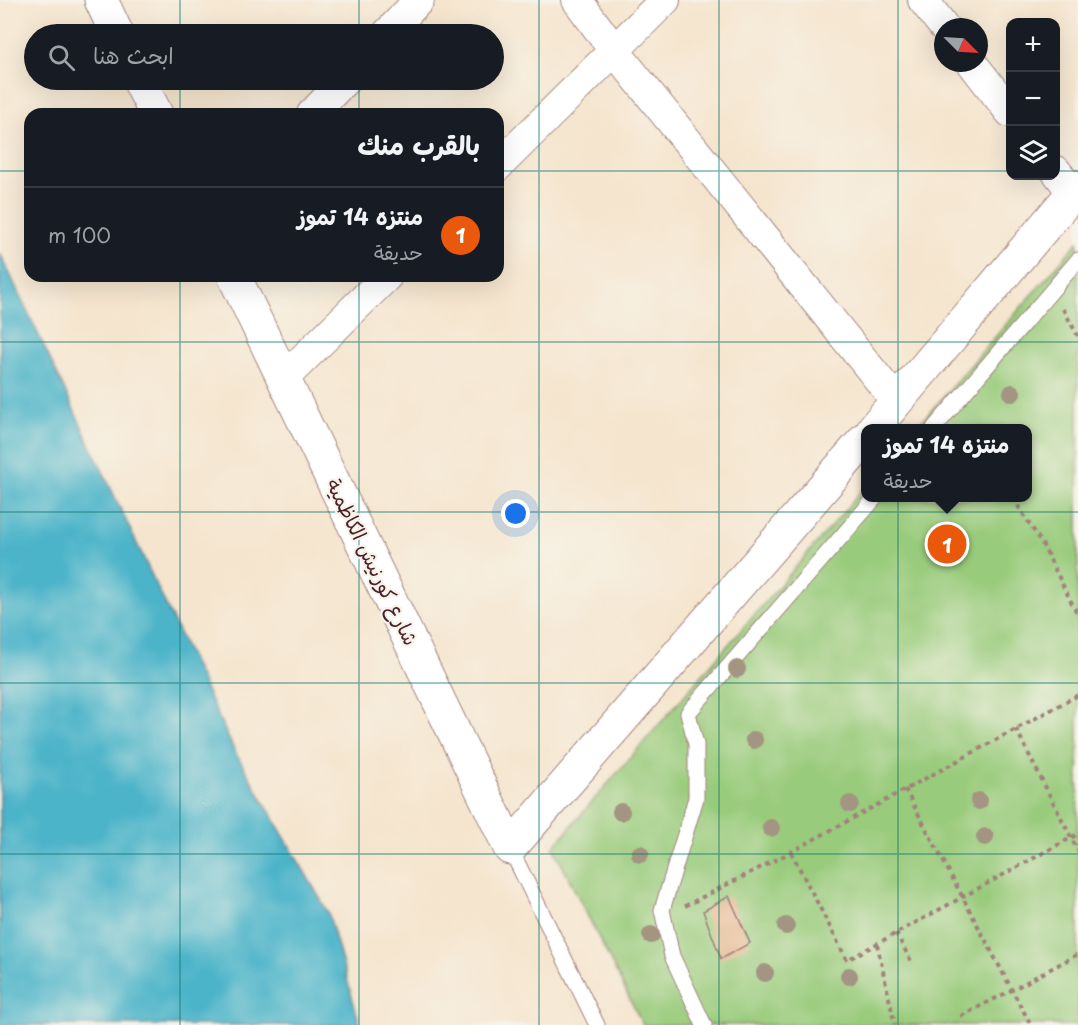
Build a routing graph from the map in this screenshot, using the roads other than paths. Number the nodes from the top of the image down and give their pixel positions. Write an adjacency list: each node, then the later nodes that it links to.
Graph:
1 (419, 0): 6 (street)
2 (577, 0): 7 (street)
3 (665, 0): 7 (street)
4 (923, 0): 5 (street)
5 (937, 18)
6 (396, 24)
7 (614, 50): 14 (street); 20 (street)
8 (979, 72): 11 (street)
9 (144, 90): 12 (street)
10 (335, 90): 13 (street)
11 (1006, 106)
12 (153, 108)
13 (318, 108)
14 (504, 160)
15 (1069, 183): 20 (street)
16 (1078, 260): 22 (lane)
17 (237, 282): 19 (street, شارع كورنيش الكاظمية)
18 (381, 282): 19 (street)
19 (284, 380): 25 (street, شارع كورنيش الكاظمية)
20 (897, 402): 21 (street)
21 (878, 424)
22 (938, 424)
23 (861, 444): 25 (street)
24 (872, 502): 27 (lane)
25 (510, 848): 26 (lane)
26 (597, 1025)
27 (704, 1025)

